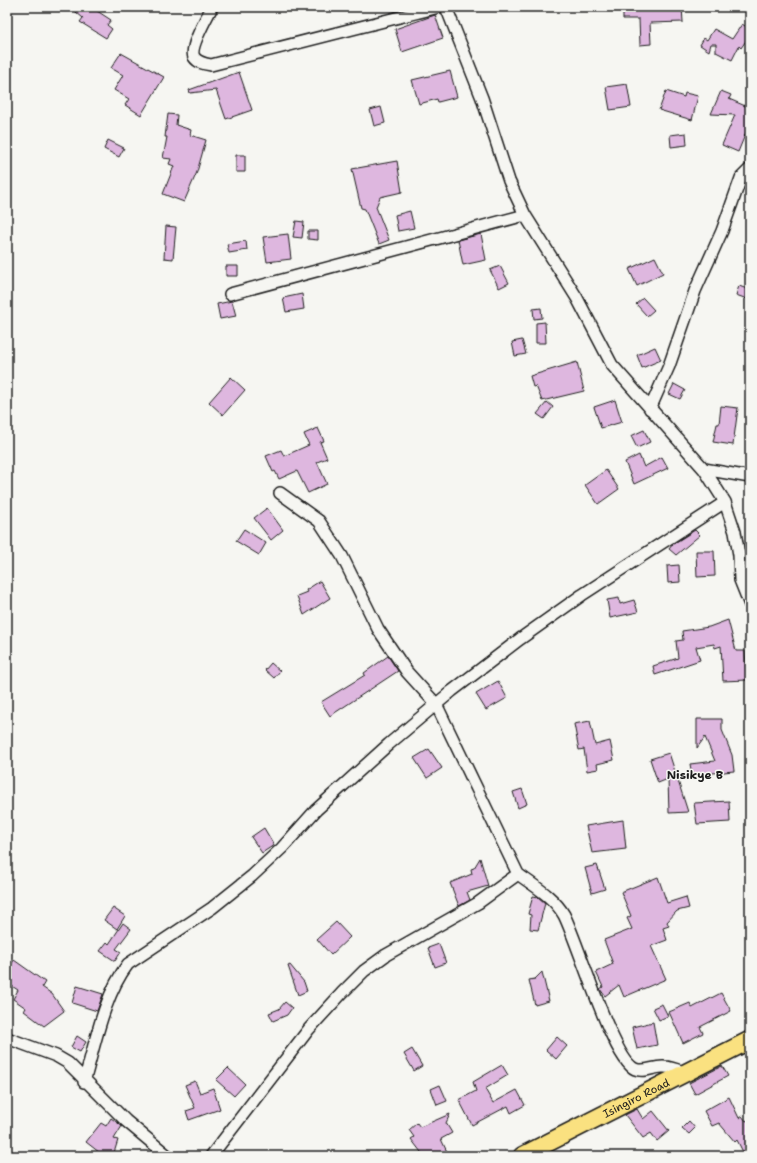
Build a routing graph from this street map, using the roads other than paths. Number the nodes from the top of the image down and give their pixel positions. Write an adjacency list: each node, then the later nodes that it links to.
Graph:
1 (212, 7): 2 (street)
2 (439, 7)
3 (446, 7): 5 (street)
4 (750, 169): 7 (street)
5 (525, 215): 6 (street); 7 (street)
6 (230, 294)
7 (650, 409): 8 (street)
8 (704, 469): 9 (street); 11 (street)
9 (750, 477)
10 (280, 493): 13 (street)
11 (725, 502): 12 (street); 13 (street)
12 (750, 605)
13 (436, 704): 14 (street); 18 (street)
14 (518, 874): 17 (street); 21 (street)
15 (7, 1038): 18 (street)
16 (750, 1040): 17 (main road, Isingiro Road)
17 (685, 1073): 19 (main road, Isingiro Road)
18 (84, 1082): 20 (street)
19 (531, 1154)
20 (168, 1156)
21 (211, 1156)

